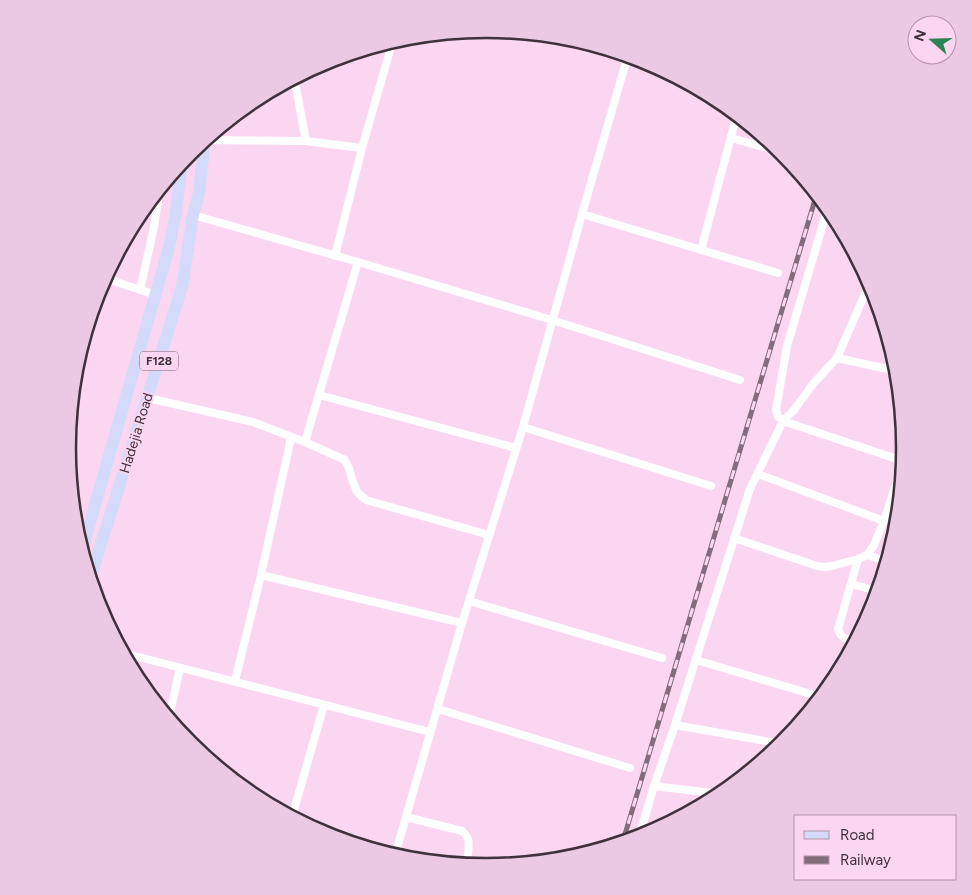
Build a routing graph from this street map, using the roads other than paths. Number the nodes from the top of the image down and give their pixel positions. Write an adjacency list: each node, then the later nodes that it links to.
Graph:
1 (392, 48): 9 (street)
2 (626, 62): 14 (street)
3 (295, 85): 7 (street)
4 (735, 121): 5 (street)
5 (731, 138): 8 (street); 16 (street)
6 (216, 139): 7 (street)
7 (306, 141): 9 (street)
8 (765, 147)
9 (362, 148): 17 (street)
10 (204, 151): 13 (main road, Hadejia Road / F128)
11 (180, 175): 21 (main road, Hadejia Road / F128)
12 (158, 203): 23 (street)
13 (193, 214): 17 (street); 22 (main road, Hadejia Road / F128)
14 (582, 214): 16 (street); 26 (street)
15 (825, 217): 32 (street)
16 (701, 250): 19 (street)
17 (335, 256): 18 (street)
18 (358, 262): 26 (street); 30 (street)
19 (778, 274)
20 (112, 281): 23 (street)
21 (160, 281): 22 (main road); 25 (main road, Hadejia Road / F128)
22 (182, 286): 31 (main road, Hadejia Road / F128)
23 (140, 290): 25 (street)
24 (865, 292): 27 (street)
25 (156, 295): 44 (main road, Hadejia Road / F128)
26 (552, 320): 29 (street); 33 (street)
27 (837, 358): 28 (street); 32 (street)
28 (888, 367)
29 (740, 380)
30 (319, 395): 35 (street); 36 (street)
31 (148, 398): 34 (street); 49 (main road, Hadejia Road / F128)
32 (783, 421): 37 (street); 38 (street)
33 (523, 427): 36 (street); 39 (street)
34 (291, 438): 35 (street); 50 (street)
35 (305, 442): 43 (street)
36 (516, 448): 43 (street)
37 (896, 458)
38 (758, 474): 42 (street); 45 (street)
39 (711, 486)
40 (893, 488): 41 (street)
41 (889, 501): 42 (street)
42 (884, 521): 46 (street)
43 (489, 535): 53 (street)
44 (86, 536)
45 (734, 538): 47 (street); 58 (street)
46 (867, 555): 47 (street); 48 (street)
47 (858, 559): 51 (street)
48 (880, 559)
49 (94, 567)
50 (261, 575): 54 (street); 60 (street)
51 (851, 584): 52 (street); 55 (street)
52 (870, 589)
53 (469, 601): 54 (street); 57 (street)
54 (462, 623): 64 (street)
55 (848, 640)
56 (133, 656): 59 (street)
57 (662, 658)
58 (696, 660): 61 (street); 65 (street)
59 (180, 668): 60 (street); 63 (street)
60 (235, 681): 62 (street)
61 (813, 695)
62 (324, 705): 66 (street); 71 (street)
63 (171, 709)
64 (438, 709): 66 (street); 68 (street)
65 (675, 725): 67 (street); 69 (street)
66 (430, 732): 72 (street)
67 (771, 742)
68 (630, 768)
69 (654, 786): 70 (street); 73 (street)
70 (707, 792)
71 (294, 809)
72 (406, 817): 74 (street); 75 (street)
73 (642, 826)
74 (397, 848)
75 (467, 857)

